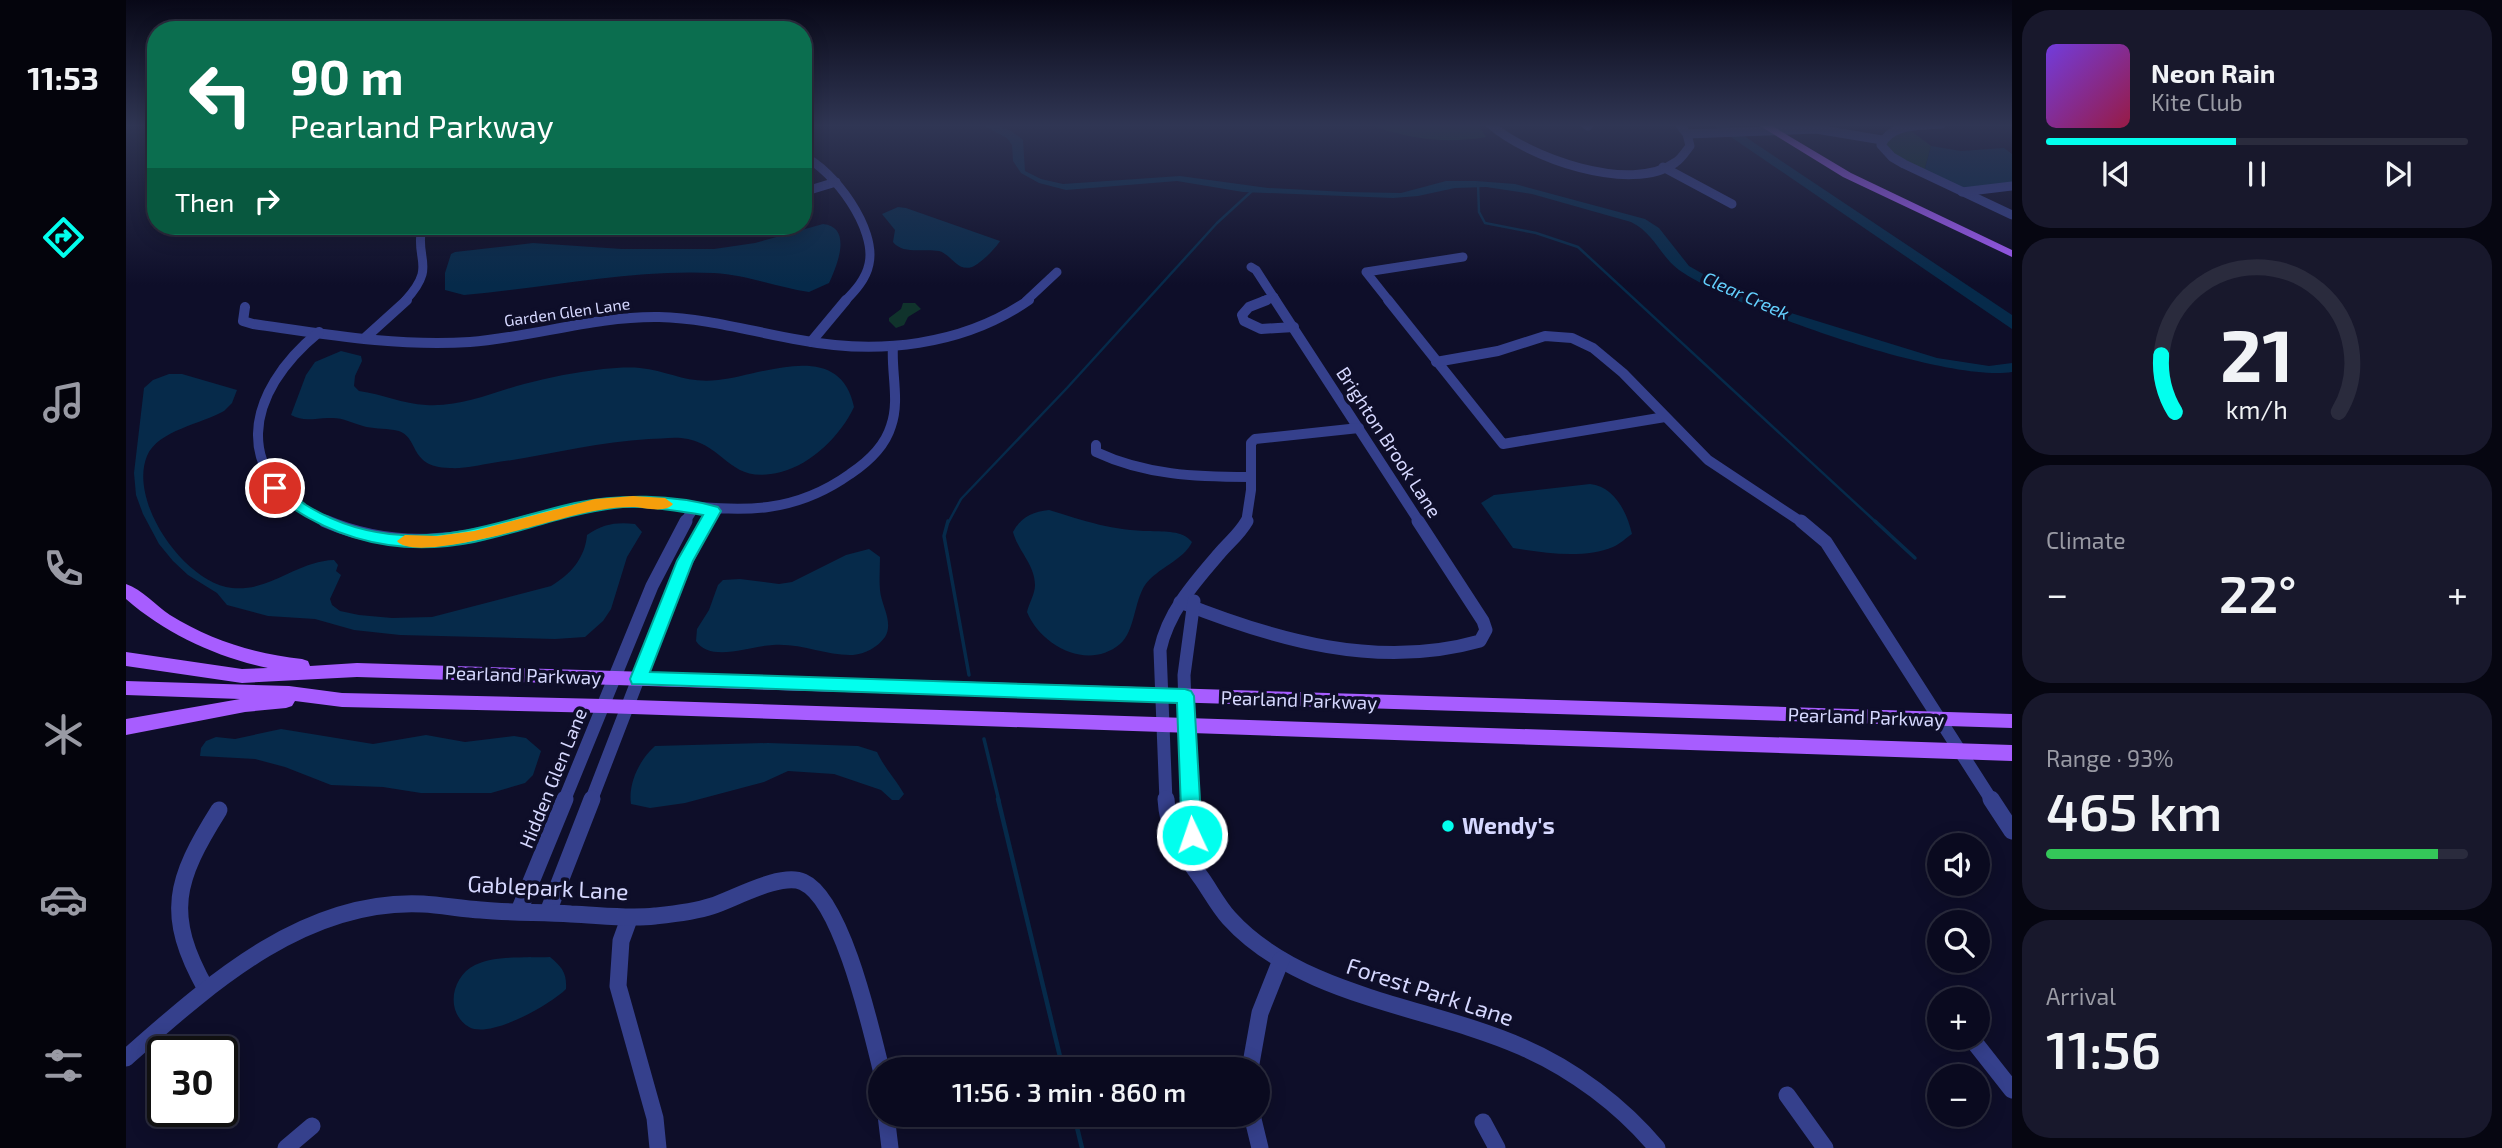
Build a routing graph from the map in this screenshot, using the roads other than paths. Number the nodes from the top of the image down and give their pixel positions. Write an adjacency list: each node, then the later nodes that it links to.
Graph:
1 (833, 178): 5 (street)
2 (1683, 178): 9 (street)
3 (1852, 178): 12 (main road)
4 (1932, 178): 8 (street)
5 (836, 182): 7 (street); 21 (street)
6 (2012, 186): 8 (street)
7 (812, 189)
8 (1962, 192): 10 (street)
9 (1732, 204)
10 (2012, 215)
11 (420, 235): 20 (street)
12 (2012, 254)
13 (1463, 257): 23 (street)
14 (1251, 267): 16 (street, Brighton Brook Lane)
15 (1057, 272): 22 (street, Garden Glen Lane)
16 (1274, 298): 18 (street, Brighton Brook Lane); 18 (street)
17 (245, 307): 19 (street, Garden Glen Lane)
18 (1294, 327): 25 (street, Brighton Brook Lane)
19 (319, 332): 20 (street, Garden Glen Lane); 28 (street)
20 (366, 337): 21 (street, Garden Glen Lane)
21 (811, 342): 22 (street, Garden Glen Lane)
22 (892, 346): 29 (street)
23 (1436, 362): 24 (street); 24 (street)
24 (1665, 417): 42 (street)
25 (1359, 428): 27 (street); 31 (street, Brighton Brook Lane)
26 (1096, 445): 27 (street)
27 (1250, 477): 31 (street)
28 (694, 508): 29 (street); 34 (street, Hidden Glen Lane)
29 (713, 511): 35 (street)
30 (126, 590): 33 (main road)
31 (1187, 604): 37 (street, Forest Park Lane); 38 (street)
32 (126, 659): 33 (main road, Pearland Parkway)
33 (356, 670): 34 (main road, Pearland Parkway)
34 (615, 677): 35 (main road, Pearland Parkway); 40 (street, Hidden Glen Lane)
35 (638, 679): 37 (main road, Pearland Parkway); 41 (street)
36 (126, 688): 39 (main road, Pearland Parkway)
37 (1163, 696): 38 (main road, Pearland Parkway); 44 (street, Forest Park Lane)
38 (1185, 696): 42 (main road, Pearland Parkway); 46 (street)
39 (342, 700): 40 (main road, Pearland Parkway); 45 (main road)
40 (603, 706): 41 (main road, Pearland Parkway); 52 (street, Hidden Glen Lane)
41 (628, 707): 44 (main road, Pearland Parkway); 53 (street)
42 (1941, 719): 43 (main road, Pearland Parkway); 47 (street)
43 (2012, 722)
44 (1162, 726): 46 (main road, Pearland Parkway); 51 (street, Forest Park Lane)
45 (126, 727)
46 (1186, 727): 47 (main road, Pearland Parkway); 51 (street)
47 (1961, 751): 48 (main road, Pearland Parkway); 50 (street)
48 (2012, 753)
49 (219, 810): 56 (street)
50 (2012, 831)
51 (1196, 872): 55 (street, Forest Park Lane)
52 (519, 911): 53 (street, Gablepark Lane); 56 (street, Gablepark Lane)
53 (548, 912): 54 (street, Gablepark Lane)
54 (629, 919): 58 (street, Gablepark Lane); 68 (street)
55 (1281, 960): 59 (street); 72 (street, Forest Park Lane)
56 (206, 989): 60 (street, Gablepark Lane)
57 (1981, 1050): 61 (street)
58 (878, 1057)
59 (1251, 1057)
60 (126, 1058)
61 (2012, 1090)
62 (1787, 1095): 73 (street)
63 (1483, 1122): 71 (street)
64 (312, 1126): 67 (street)
65 (887, 1127): 69 (street)
66 (1255, 1127): 70 (street)
67 (286, 1148)
68 (658, 1148)
69 (890, 1148)
70 (1260, 1148)
71 (1497, 1148)
72 (1657, 1148)
73 (1825, 1148)

